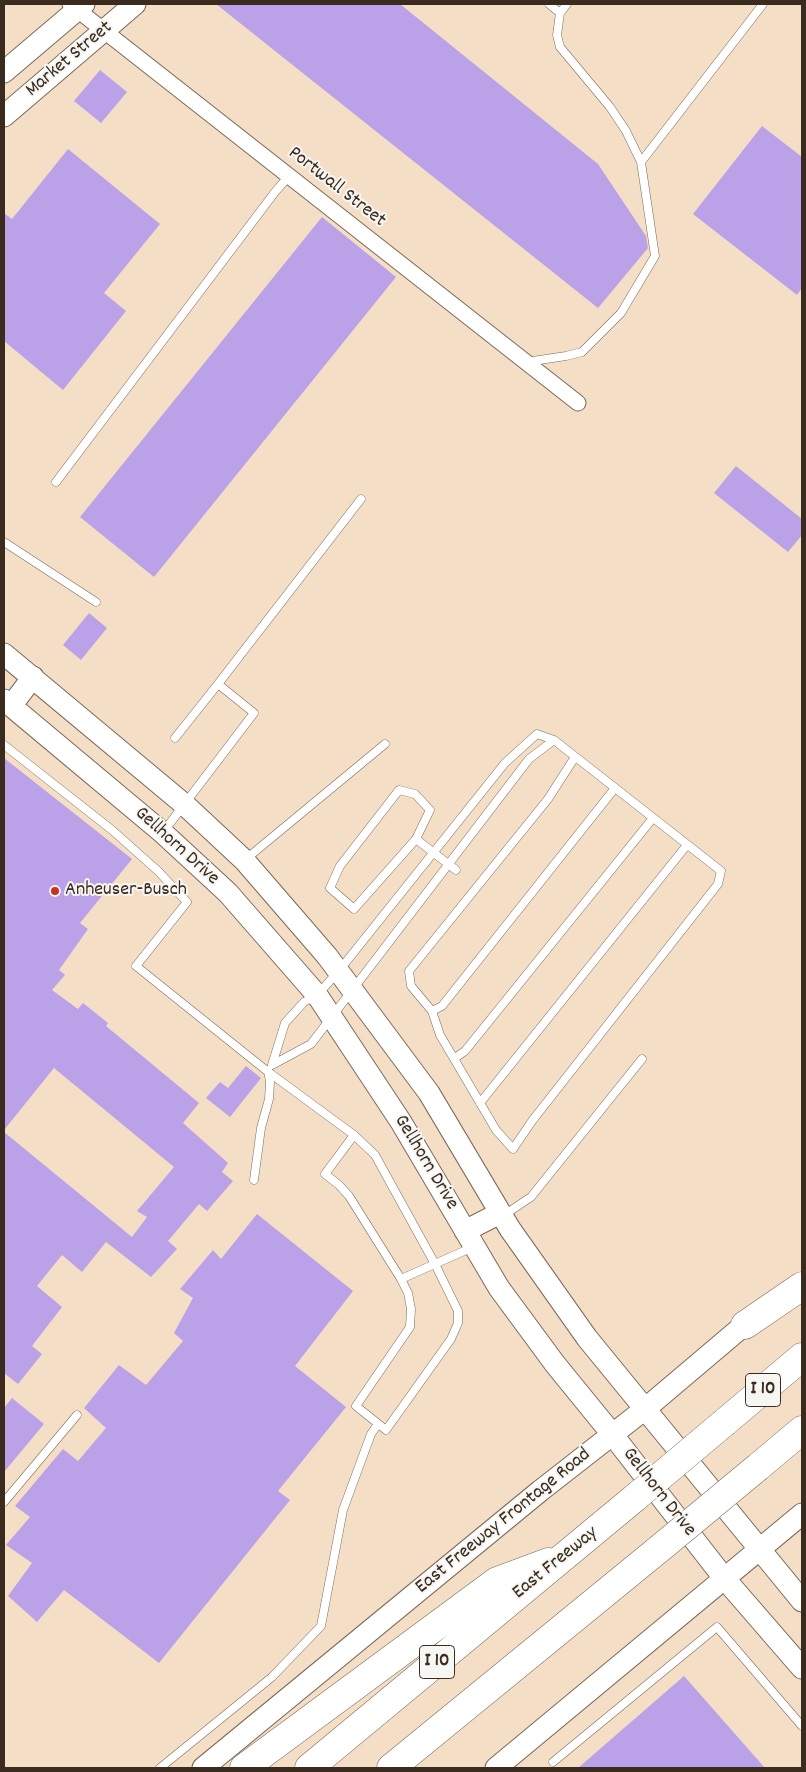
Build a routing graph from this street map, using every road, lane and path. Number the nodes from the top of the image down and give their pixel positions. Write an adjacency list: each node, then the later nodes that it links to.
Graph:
1 (135, 4): 7 (main road, Market Street)
2 (549, 4): 6 (lane)
3 (567, 4): 6 (lane)
4 (763, 4): 10 (lane)
5 (77, 6): 7 (street, Portwall Street); 8 (main road, Market Street)
6 (560, 13): 10 (lane)
7 (104, 31): 9 (main road, Market Street); 11 (street, Portwall Street)
8 (4, 72)
9 (4, 116)
10 (641, 162): 12 (lane)
11 (289, 176): 12 (street, Portwall Street); 14 (lane)
12 (526, 362): 13 (street, Portwall Street)
13 (578, 403)
14 (56, 482)
15 (362, 499): 20 (lane)
16 (4, 542): 17 (lane)
17 (96, 602)
18 (4, 654): 19 (main road, Gellhorn Drive)
19 (33, 678): 21 (main road); 28 (main road, Gellhorn Drive)
20 (218, 684): 22 (lane); 28 (lane)
21 (7, 703): 30 (main road, Gellhorn Drive)
22 (175, 738)
23 (554, 740): 26 (lane); 33 (lane); 35 (lane)
24 (385, 744): 34 (lane)
25 (4, 745): 44 (lane)
26 (575, 757): 27 (lane); 40 (lane)
27 (614, 788): 29 (lane); 40 (lane)
28 (185, 805): 30 (lane); 34 (main road, Gellhorn Drive)
29 (653, 818): 32 (lane); 42 (lane)
30 (163, 833): 39 (main road, Gellhorn Drive)
31 (416, 839): 31 (lane); 33 (lane)
32 (687, 845): 45 (lane); 45 (lane)
33 (433, 852): 35 (lane); 37 (lane)
34 (244, 860): 37 (main road, Gellhorn Drive)
35 (449, 864): 36 (lane); 38 (lane)
36 (456, 870)
37 (338, 972): 38 (main road, Gellhorn Drive); 39 (lane)
38 (352, 989): 41 (lane); 48 (main road, Gellhorn Drive)
39 (317, 995): 41 (main road, Gellhorn Drive); 44 (lane)
40 (432, 1012): 42 (lane)
41 (332, 1016): 44 (lane); 49 (main road, Gellhorn Drive)
42 (455, 1058): 45 (lane)
43 (642, 1059): 48 (lane)
44 (269, 1068): 46 (lane); 47 (lane)
45 (480, 1103)
46 (354, 1135): 50 (lane); 52 (lane)
47 (254, 1180)
48 (502, 1215): 49 (main road); 56 (main road, Gellhorn Drive)
49 (470, 1239): 50 (lane); 60 (main road, Gellhorn Drive)
50 (435, 1264): 52 (lane); 58 (lane)
51 (802, 1273): 54 (main road, East Freeway Frontage Road)
52 (401, 1279): 58 (lane)
53 (802, 1286): 54 (highway)
54 (745, 1325): 56 (main road, East Freeway Frontage Road)
55 (802, 1357): 64 (highway, East Freeway / I 10, bridge)
56 (645, 1409): 60 (main road, East Freeway Frontage Road); 63 (main road, Gellhorn Drive)
57 (77, 1415): 61 (lane)
58 (378, 1424): 71 (lane)
59 (802, 1430): 68 (highway, I 10, bridge)
60 (612, 1434): 65 (main road, Gellhorn Drive); 72 (main road, East Freeway Frontage Road)
61 (4, 1502)
62 (802, 1514): 63 (main road)
63 (760, 1550): 65 (main road); 66 (main road, Gellhorn Drive)
64 (566, 1555): 73 (highway); 74 (highway, East Freeway / I 10)
65 (724, 1578): 67 (main road, Gellhorn Drive); 77 (main road)
66 (802, 1601)
67 (802, 1668)
68 (507, 1674): 75 (highway, I 10); 76 (highway)
69 (802, 1726): 70 (lane)
70 (552, 1762)
71 (160, 1768)
72 (204, 1768)
73 (244, 1768)
74 (309, 1768)
75 (391, 1768)
76 (404, 1768)
77 (496, 1768)

